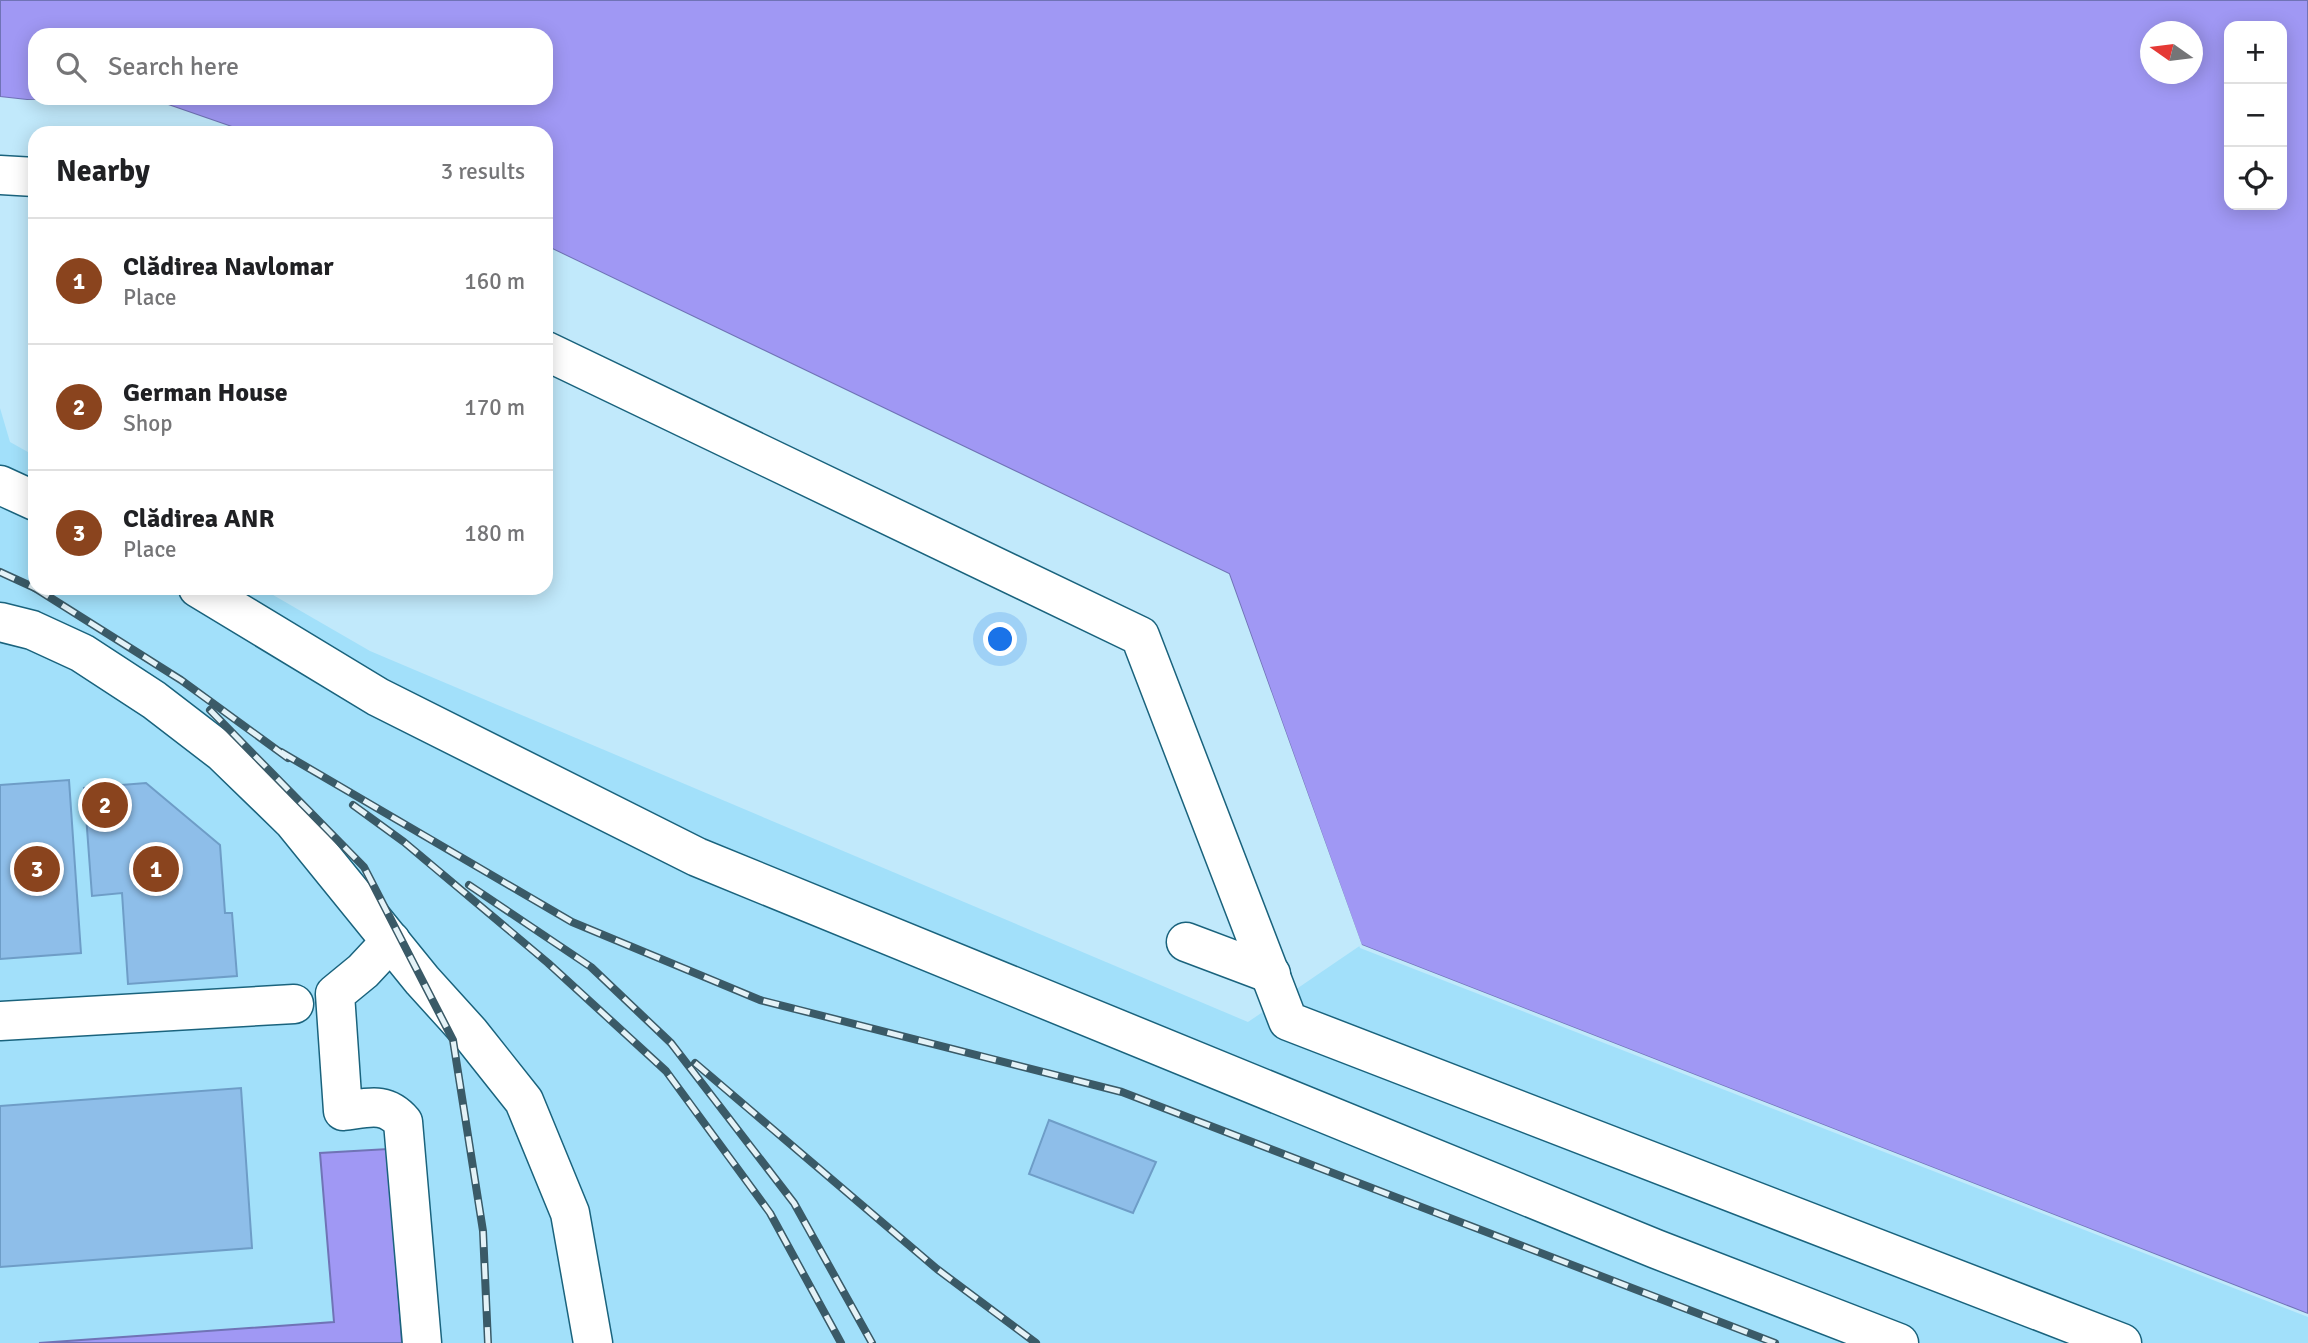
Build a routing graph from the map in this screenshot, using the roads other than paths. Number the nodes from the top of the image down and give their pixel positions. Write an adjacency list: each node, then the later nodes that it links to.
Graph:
1 (0, 175): 2 (lane)
2 (28, 177)
3 (553, 354): 10 (lane)
4 (0, 485): 5 (lane)
5 (28, 498)
6 (210, 595): 15 (lane)
7 (0, 622): 8 (lane)
8 (391, 942): 13 (lane); 14 (lane)
9 (1186, 942): 10 (lane)
10 (1270, 974): 16 (lane)
11 (294, 1004): 12 (lane)
12 (0, 1021)
13 (422, 1343)
14 (593, 1343)
15 (1899, 1343)
16 (2122, 1343)

